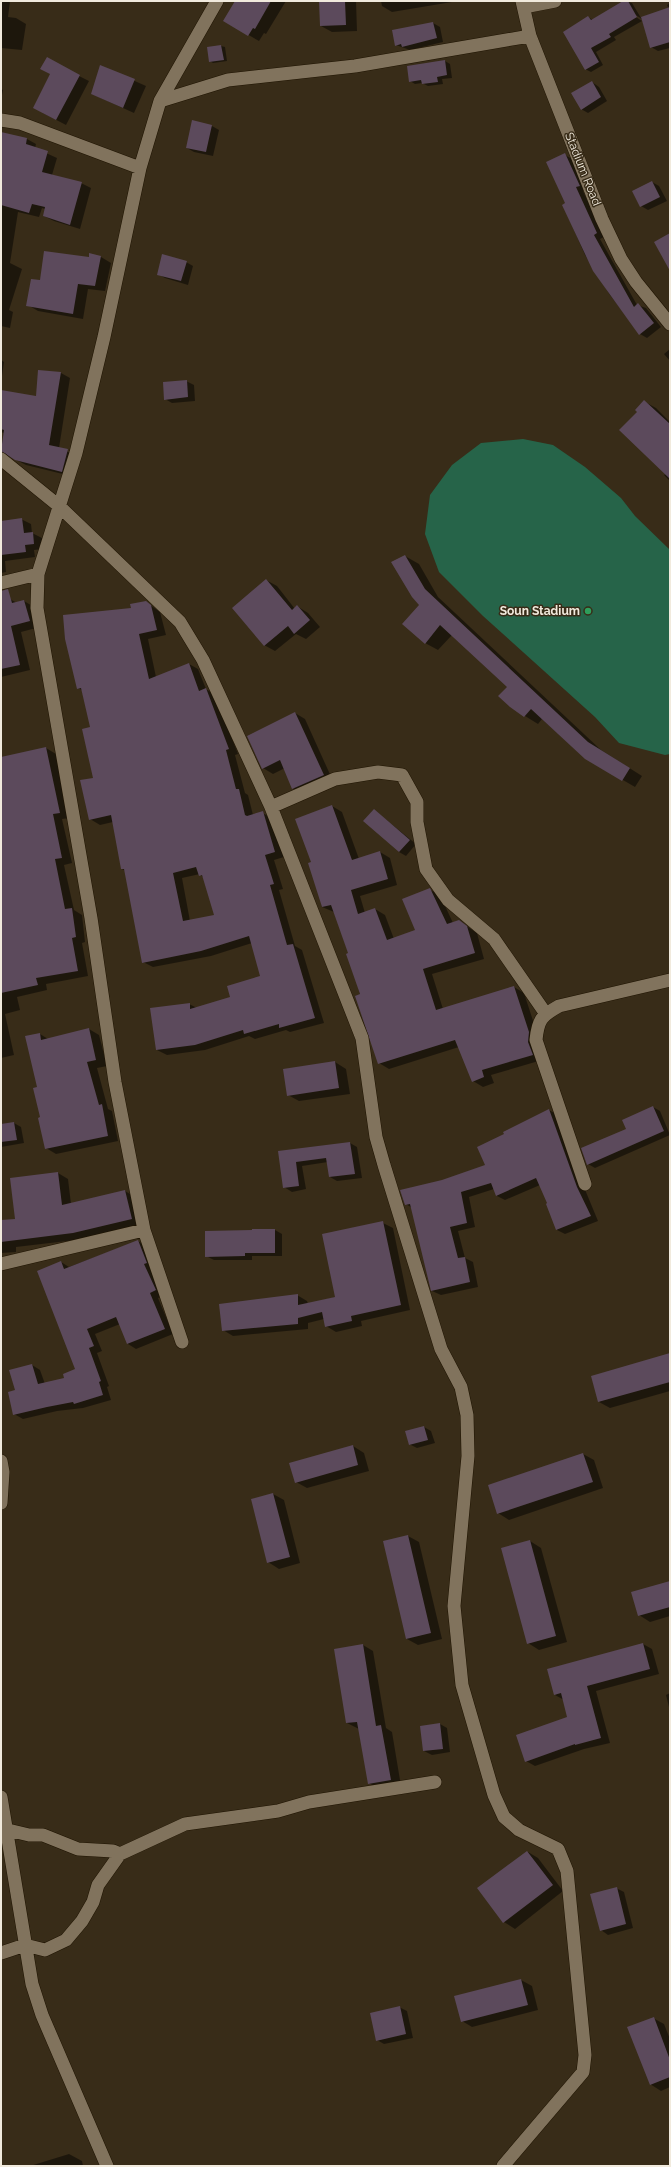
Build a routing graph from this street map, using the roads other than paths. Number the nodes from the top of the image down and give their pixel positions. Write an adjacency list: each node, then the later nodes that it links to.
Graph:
1 (217, 1): 5 (street)
2 (555, 1): 3 (street)
3 (523, 4): 4 (street, Stadium Road)
4 (530, 36): 5 (street); 8 (street, Stadium Road)
5 (160, 101): 7 (street)
6 (1, 120): 7 (street)
7 (140, 168): 10 (street)
8 (670, 324)
9 (1, 460): 10 (street)
10 (59, 506): 11 (street); 13 (street)
11 (38, 574): 12 (street); 17 (street)
12 (1, 583)
13 (271, 807): 15 (street); 29 (street)
14 (670, 980): 15 (street)
15 (546, 1014): 16 (street)
16 (585, 1184)
17 (144, 1230): 18 (street); 19 (street)
18 (1, 1264)
19 (182, 1342)
20 (1, 1461): 21 (street)
21 (1, 1503)
22 (435, 1782): 25 (street)
23 (1, 1797): 24 (street)
24 (8, 1830): 25 (street); 26 (street)
25 (120, 1854): 26 (street)
26 (24, 1946): 27 (street); 28 (street)
27 (1, 1954)
28 (107, 2166)
29 (503, 2166)

